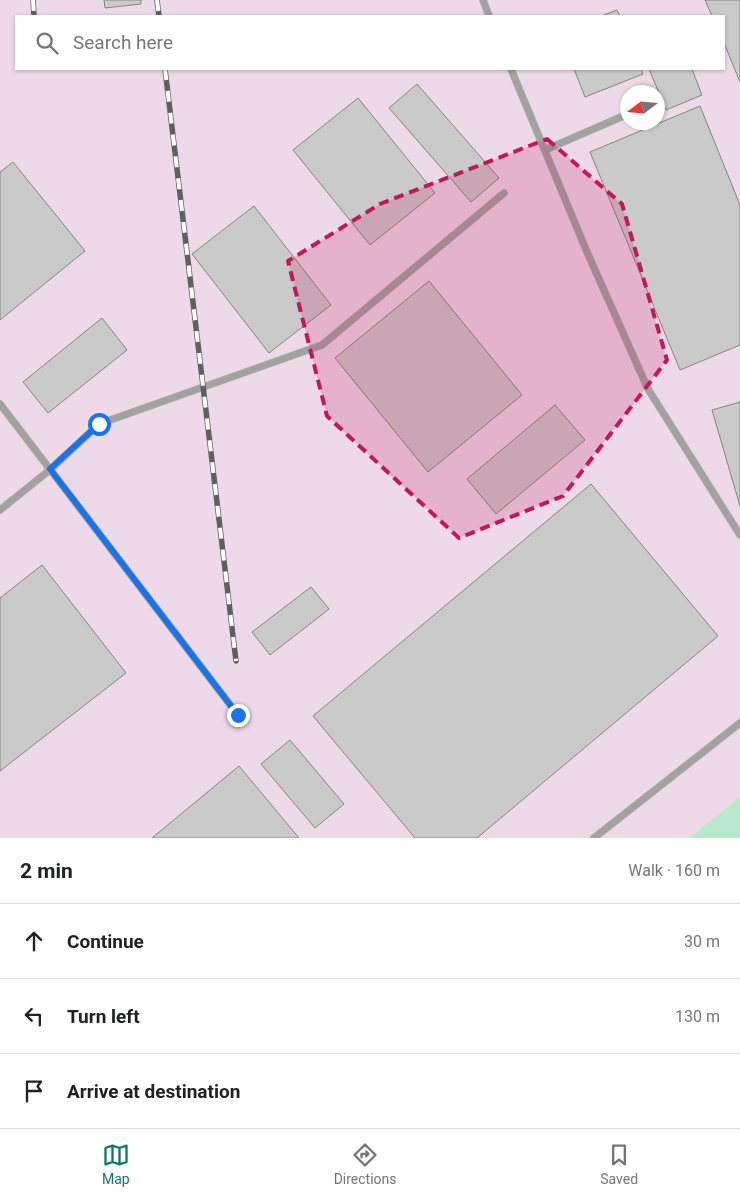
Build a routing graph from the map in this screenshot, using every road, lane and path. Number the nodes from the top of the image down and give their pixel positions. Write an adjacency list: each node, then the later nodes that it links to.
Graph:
1 (483, 0): 2 (lane)
2 (489, 15)
3 (511, 70): 5 (lane)
4 (620, 117): 5 (lane)
5 (545, 150): 10 (lane)
6 (504, 193): 8 (lane)
7 (0, 404): 8 (lane)
8 (50, 469): 9 (lane); 11 (lane)
9 (0, 510)
10 (740, 535)
11 (238, 715)
12 (740, 723): 13 (lane)
13 (594, 838)

